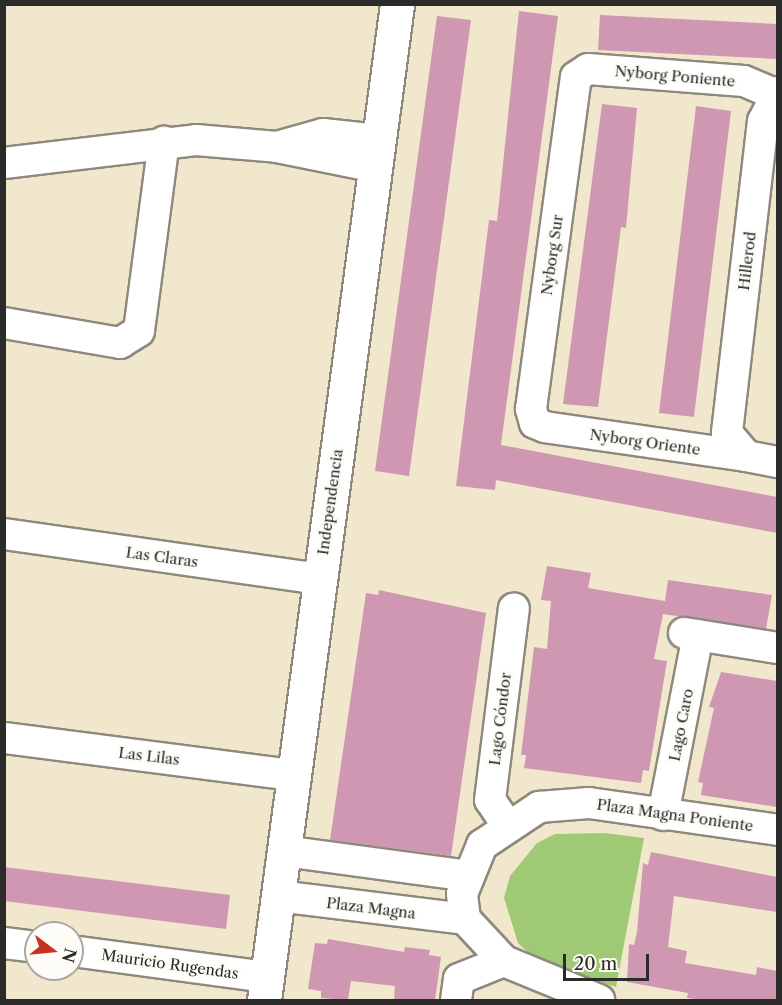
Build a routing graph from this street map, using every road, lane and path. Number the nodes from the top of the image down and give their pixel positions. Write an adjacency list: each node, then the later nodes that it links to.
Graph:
1 (397, 4): 5 (street, Independencia)
2 (576, 77): 3 (street, Nyborg Poniente); 8 (street, Nyborg Sur)
3 (776, 93): 9 (street, Hillerod)
4 (164, 142): 5 (street); 6 (street); 7 (street)
5 (377, 154): 12 (street, Independencia)
6 (4, 163)
7 (4, 323)
8 (545, 427): 9 (street, Nyborg Oriente)
9 (746, 456): 10 (street, Nyborg Oriente)
10 (777, 462)
11 (4, 534): 12 (street, Las Claras)
12 (320, 579): 16 (street, Independencia)
13 (514, 608): 18 (street, Lago Cóndor)
14 (777, 648): 17 (street, Lago Caro)
15 (4, 738): 16 (street, Las Lilas)
16 (294, 775): 20 (street, Independencia)
17 (663, 815): 18 (street, Plaza Magna Poniente); 19 (street, Plaza Magna Poniente)
18 (507, 825): 21 (street, Plaza Magna Poniente)
19 (777, 830)
20 (284, 851): 21 (street); 22 (street, Independencia)
21 (468, 876): 23 (street, Plaza Magna Poniente)
22 (278, 896): 23 (street, Plaza Magna); 28 (street, Independencia)
23 (465, 919): 27 (street)
24 (4, 942): 25 (street)
25 (24, 945)
26 (84, 953): 28 (street, Mauricio Rugendas)
27 (504, 961): 29 (street); 30 (street)
28 (266, 989)
29 (456, 1000)
30 (599, 1000)

